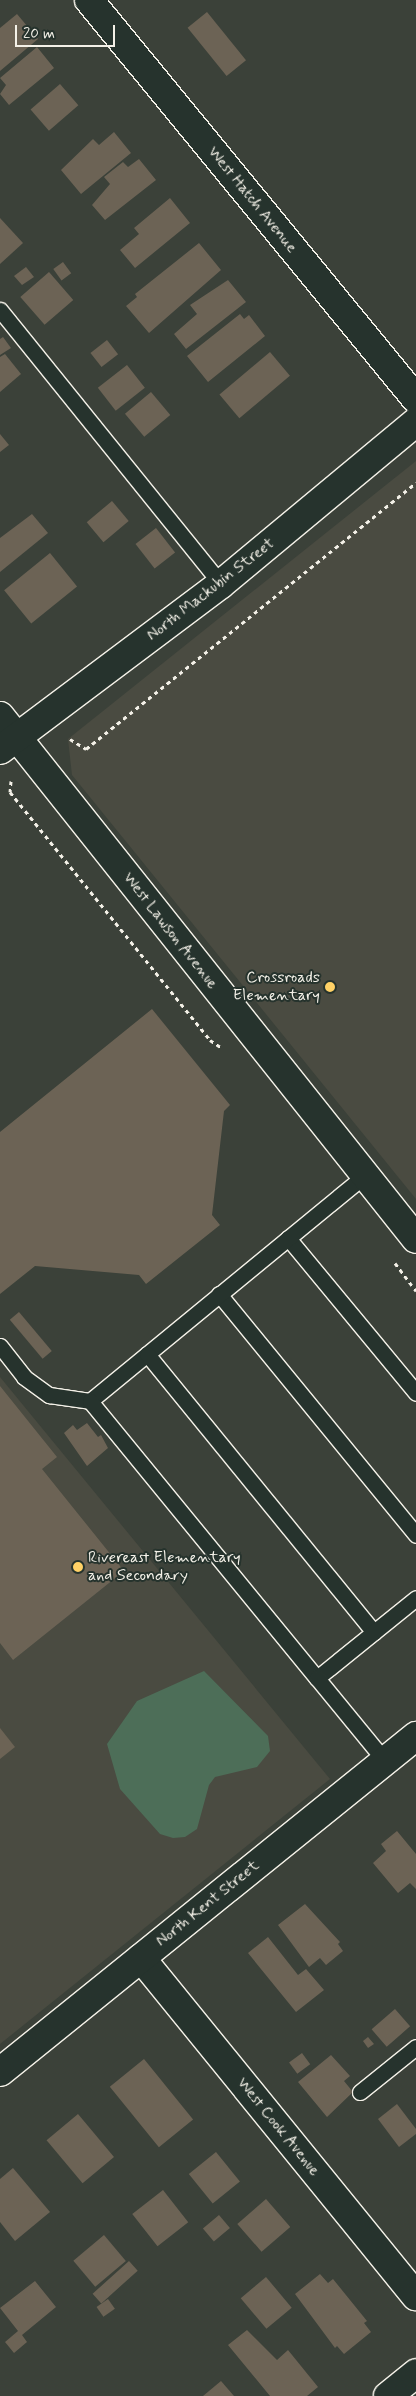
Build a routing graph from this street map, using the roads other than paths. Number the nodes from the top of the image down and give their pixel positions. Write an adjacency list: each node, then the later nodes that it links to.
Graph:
1 (89, 0): 3 (street, West Hatch Avenue)
2 (0, 310): 5 (lane)
3 (416, 400)
4 (416, 422): 5 (street, North Mackubin Street)
5 (221, 584): 7 (street, North Mackubin Street)
6 (0, 716): 7 (street, West Lawson Avenue)
7 (9, 744): 8 (street, West Lawson Avenue)
8 (363, 1177): 9 (lane); 10 (street, West Lawson Avenue)
9 (288, 1238): 11 (lane); 14 (lane)
10 (416, 1240)
11 (219, 1294): 13 (lane); 16 (lane)
12 (0, 1346): 15 (lane)
13 (147, 1354): 15 (lane); 18 (lane)
14 (416, 1392)
15 (90, 1400): 19 (lane)
16 (416, 1535)
17 (416, 1598): 18 (lane)
18 (374, 1632): 19 (lane)
19 (317, 1678): 21 (lane)
20 (416, 1736): 21 (street, North Kent Street)
21 (385, 1761): 22 (street, North Kent Street)
22 (141, 1958): 24 (street, North Kent Street); 26 (street, West Cook Avenue)
23 (416, 2047): 25 (lane)
24 (0, 2072)
25 (360, 2092)
26 (416, 2296)
27 (416, 2373): 28 (street)
28 (388, 2396)

